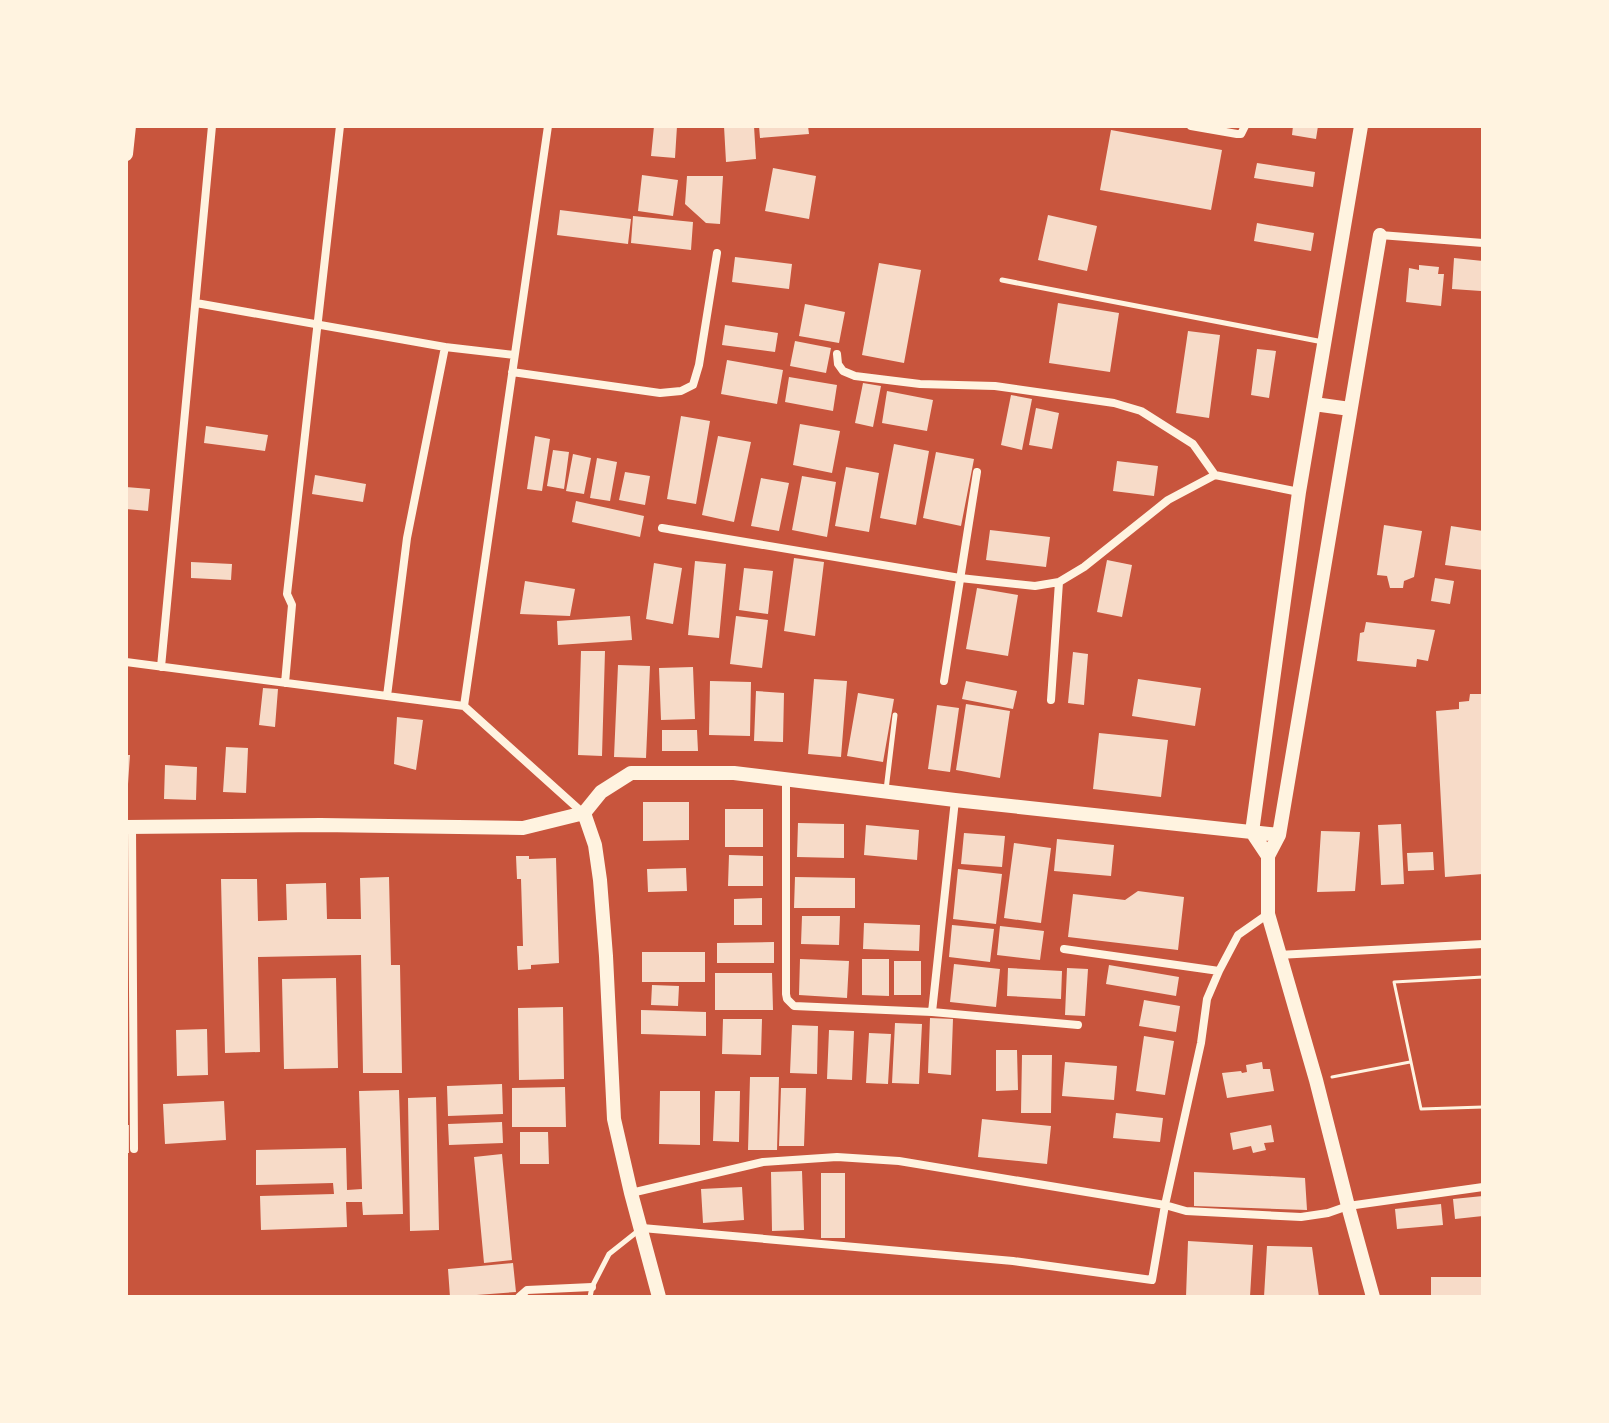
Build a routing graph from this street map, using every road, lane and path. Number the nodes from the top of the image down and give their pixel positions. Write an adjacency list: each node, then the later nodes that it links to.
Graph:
1 (129, 126): 8 (main road)
2 (212, 126): 13 (street)
3 (340, 126): 14 (street)
4 (548, 126): 18 (street)
5 (1191, 126): 6 (street)
6 (1245, 126)
7 (1361, 126): 15 (main road)
8 (126, 154)
9 (1380, 235): 10 (street); 21 (main road)
10 (1483, 243)
11 (717, 253): 19 (street)
12 (1002, 280): 15 (lane)
13 (196, 303): 14 (street); 29 (street)
14 (318, 323): 16 (street); 31 (street)
15 (1324, 343): 20 (main road)
16 (445, 347): 18 (street); 32 (street)
17 (837, 354): 23 (street)
18 (514, 355): 19 (street)
19 (512, 372): 34 (street)
20 (1314, 404): 21 (main road); 24 (main road)
21 (1350, 409): 42 (main road)
22 (977, 472): 26 (street)
23 (1215, 475): 24 (street); 27 (street)
24 (1299, 492): 41 (main road)
25 (662, 528): 26 (street)
26 (960, 578): 27 (street); 30 (street)
27 (1059, 582): 33 (street)
28 (126, 662): 29 (street)
29 (161, 667): 31 (street)
30 (944, 681)
31 (285, 683): 32 (street)
32 (387, 696): 34 (street)
33 (1051, 700)
34 (464, 706): 39 (street)
35 (895, 715): 37 (lane)
36 (786, 779): 37 (main road); 39 (main road); 50 (street)
37 (886, 791): 38 (main road)
38 (955, 800): 41 (main road); 50 (street)
39 (584, 813): 40 (main road); 57 (main road)
40 (129, 828): 55 (street)
41 (1252, 832): 42 (main road); 43 (main road)
42 (1279, 835): 43 (main road)
43 (1268, 856): 44 (main road)
44 (1268, 914): 47 (main road); 48 (street)
45 (1483, 944): 47 (street)
46 (1064, 949): 48 (street)
47 (1278, 955): 53 (main road)
48 (1219, 971): 58 (street)
49 (1483, 977): 52 (path)
50 (932, 1012): 51 (street)
51 (1078, 1025)
52 (1410, 1062): 53 (path); 54 (path)
53 (1316, 1080): 59 (main road)
54 (1483, 1107)
55 (134, 1149)
56 (1483, 1187): 59 (street)
57 (631, 1193): 58 (street); 60 (main road)
58 (1165, 1205): 59 (street); 60 (street)
59 (1348, 1206): 64 (main road)
60 (642, 1228): 61 (lane); 63 (main road)
61 (591, 1292): 62 (street)
62 (519, 1297)
63 (659, 1297)
64 (1373, 1297)

